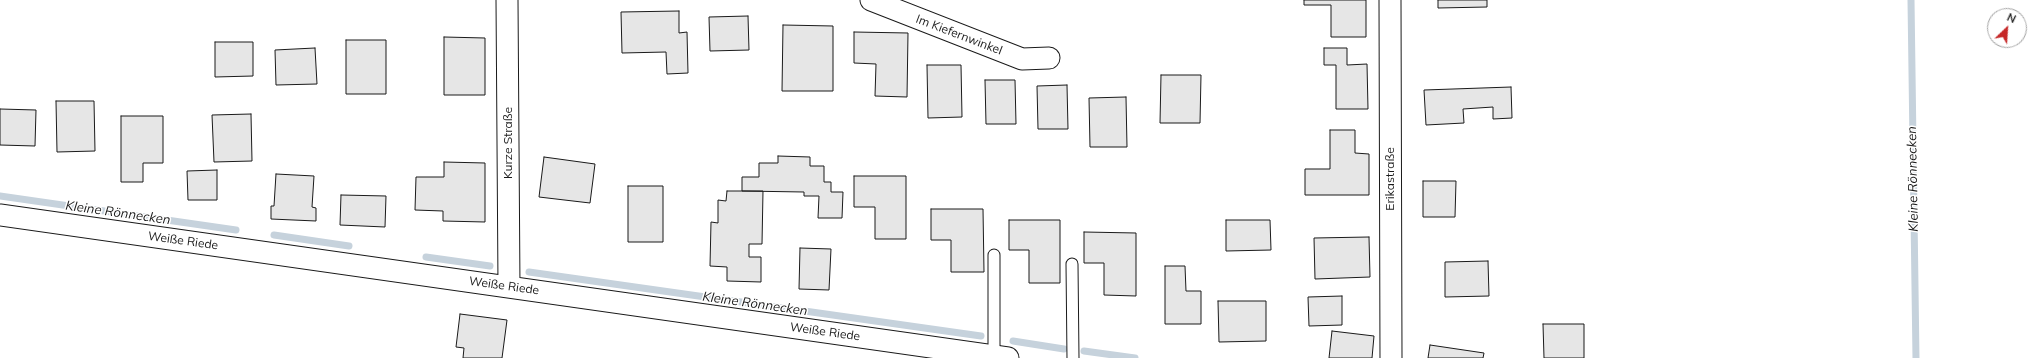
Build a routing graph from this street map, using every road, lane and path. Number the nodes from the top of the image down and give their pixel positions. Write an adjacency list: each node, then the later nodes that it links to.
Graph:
1 (507, 0): 8 (street, Kurze Straße)
2 (870, 0): 4 (street, Im Kiefernwinkel)
3 (1390, 0): 11 (street, Erikastraße)
4 (1049, 58)
5 (0, 215): 8 (street, Weiße Riede)
6 (994, 255): 9 (lane)
7 (1072, 264): 10 (lane)
8 (509, 286): 9 (street, Weiße Riede)
9 (1001, 357)
10 (1073, 358)
11 (1391, 358)

